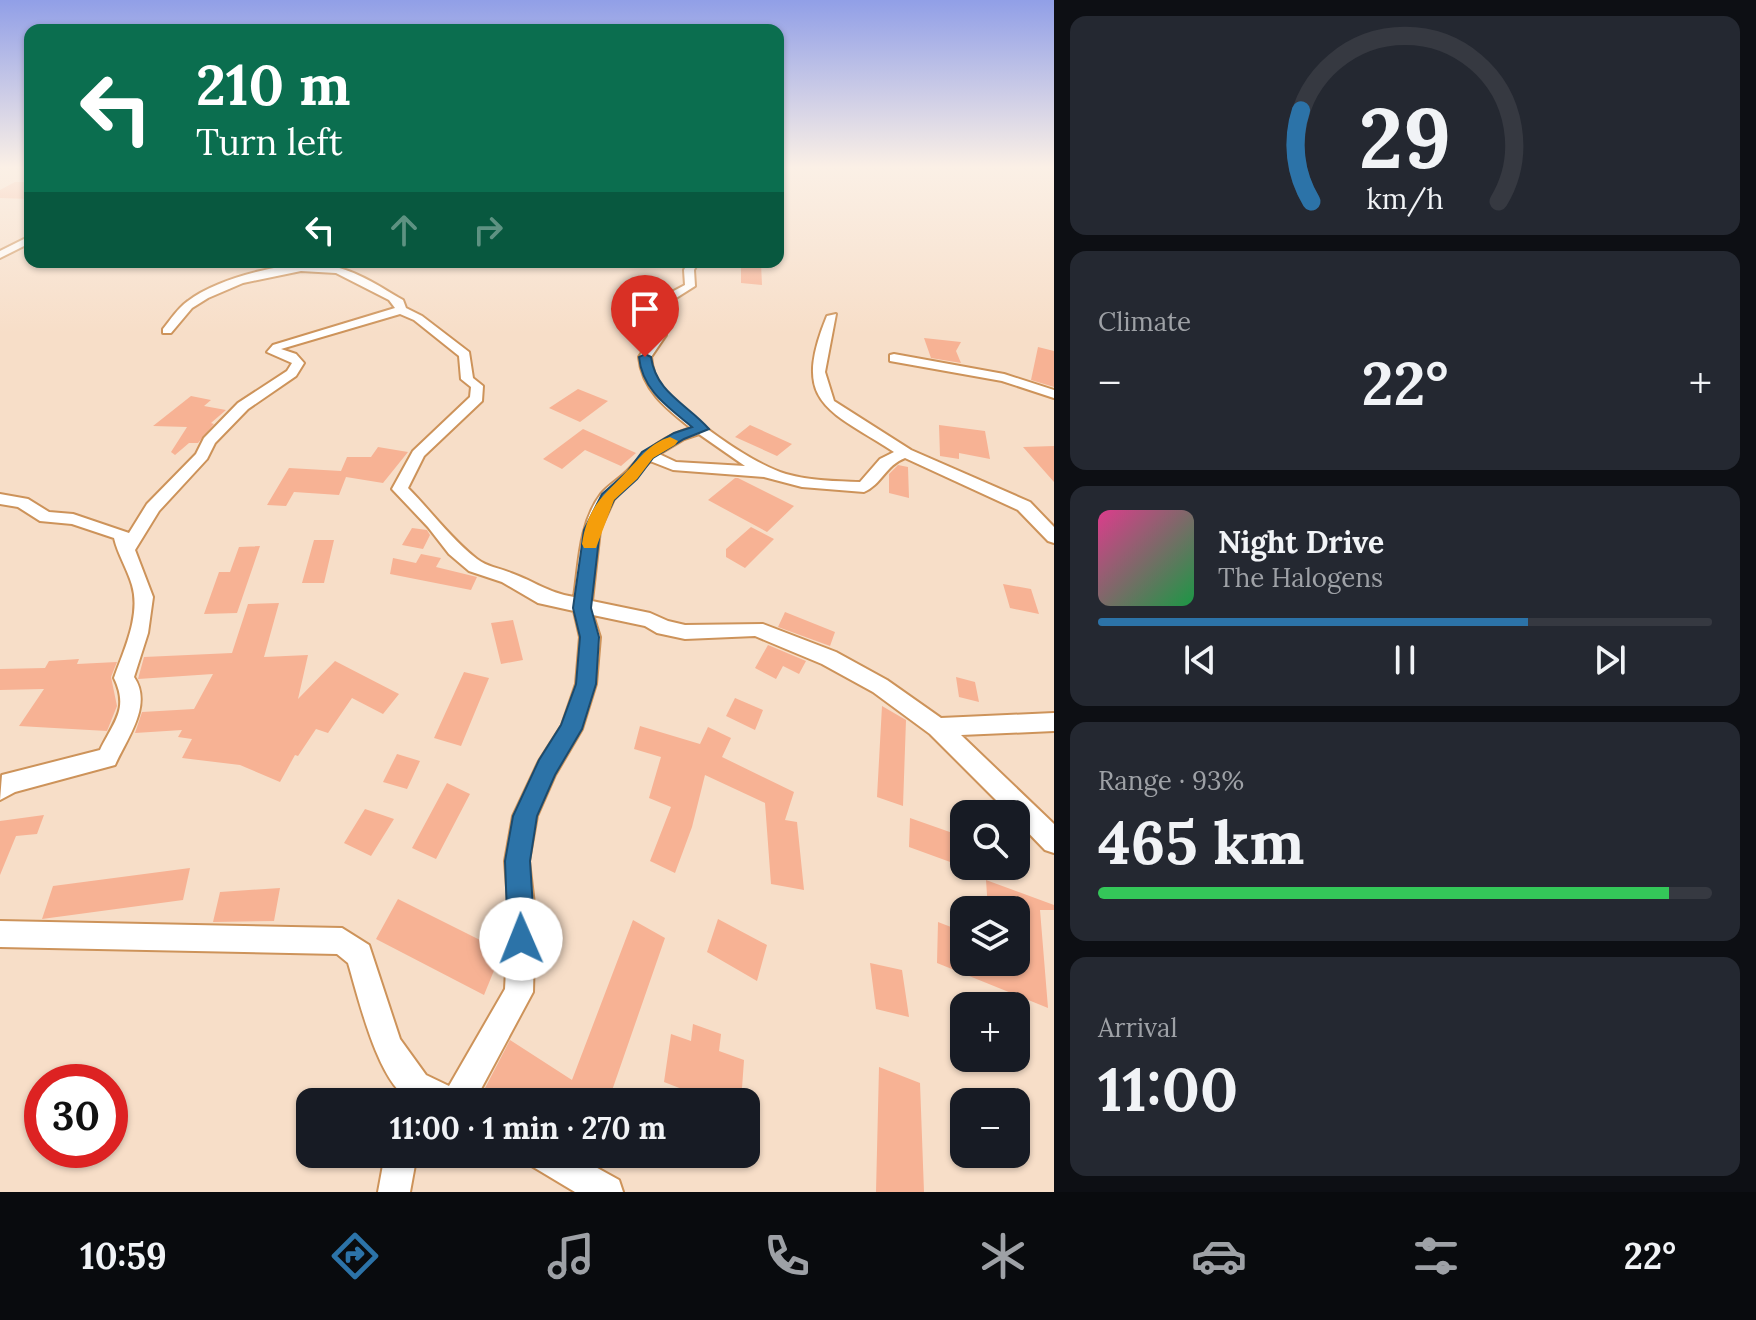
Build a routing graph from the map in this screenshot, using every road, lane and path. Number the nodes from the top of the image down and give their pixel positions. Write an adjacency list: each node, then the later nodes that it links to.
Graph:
1 (24, 242): 2 (street)
2 (0, 255)
3 (310, 268): 8 (street)
4 (326, 268): 6 (street)
5 (690, 268): 11 (street)
6 (401, 310): 17 (street); 18 (street)
7 (832, 316): 12 (street)
8 (167, 331)
9 (894, 358): 10 (street)
10 (1054, 394)
11 (702, 429): 13 (street); 14 (street)
12 (906, 453): 14 (street); 16 (street)
13 (648, 455): 14 (street); 18 (street)
14 (767, 472)
15 (0, 499): 17 (street)
16 (1054, 537)
17 (125, 552): 21 (street)
18 (582, 608): 20 (street); 25 (street)
19 (1054, 722): 20 (street)
20 (938, 727): 22 (street)
21 (0, 789)
22 (1054, 841)
23 (0, 934): 24 (street)
24 (410, 1088)
25 (462, 1088)
26 (398, 1168): 28 (street)
27 (565, 1168): 29 (street)
28 (394, 1192)
29 (607, 1192)

